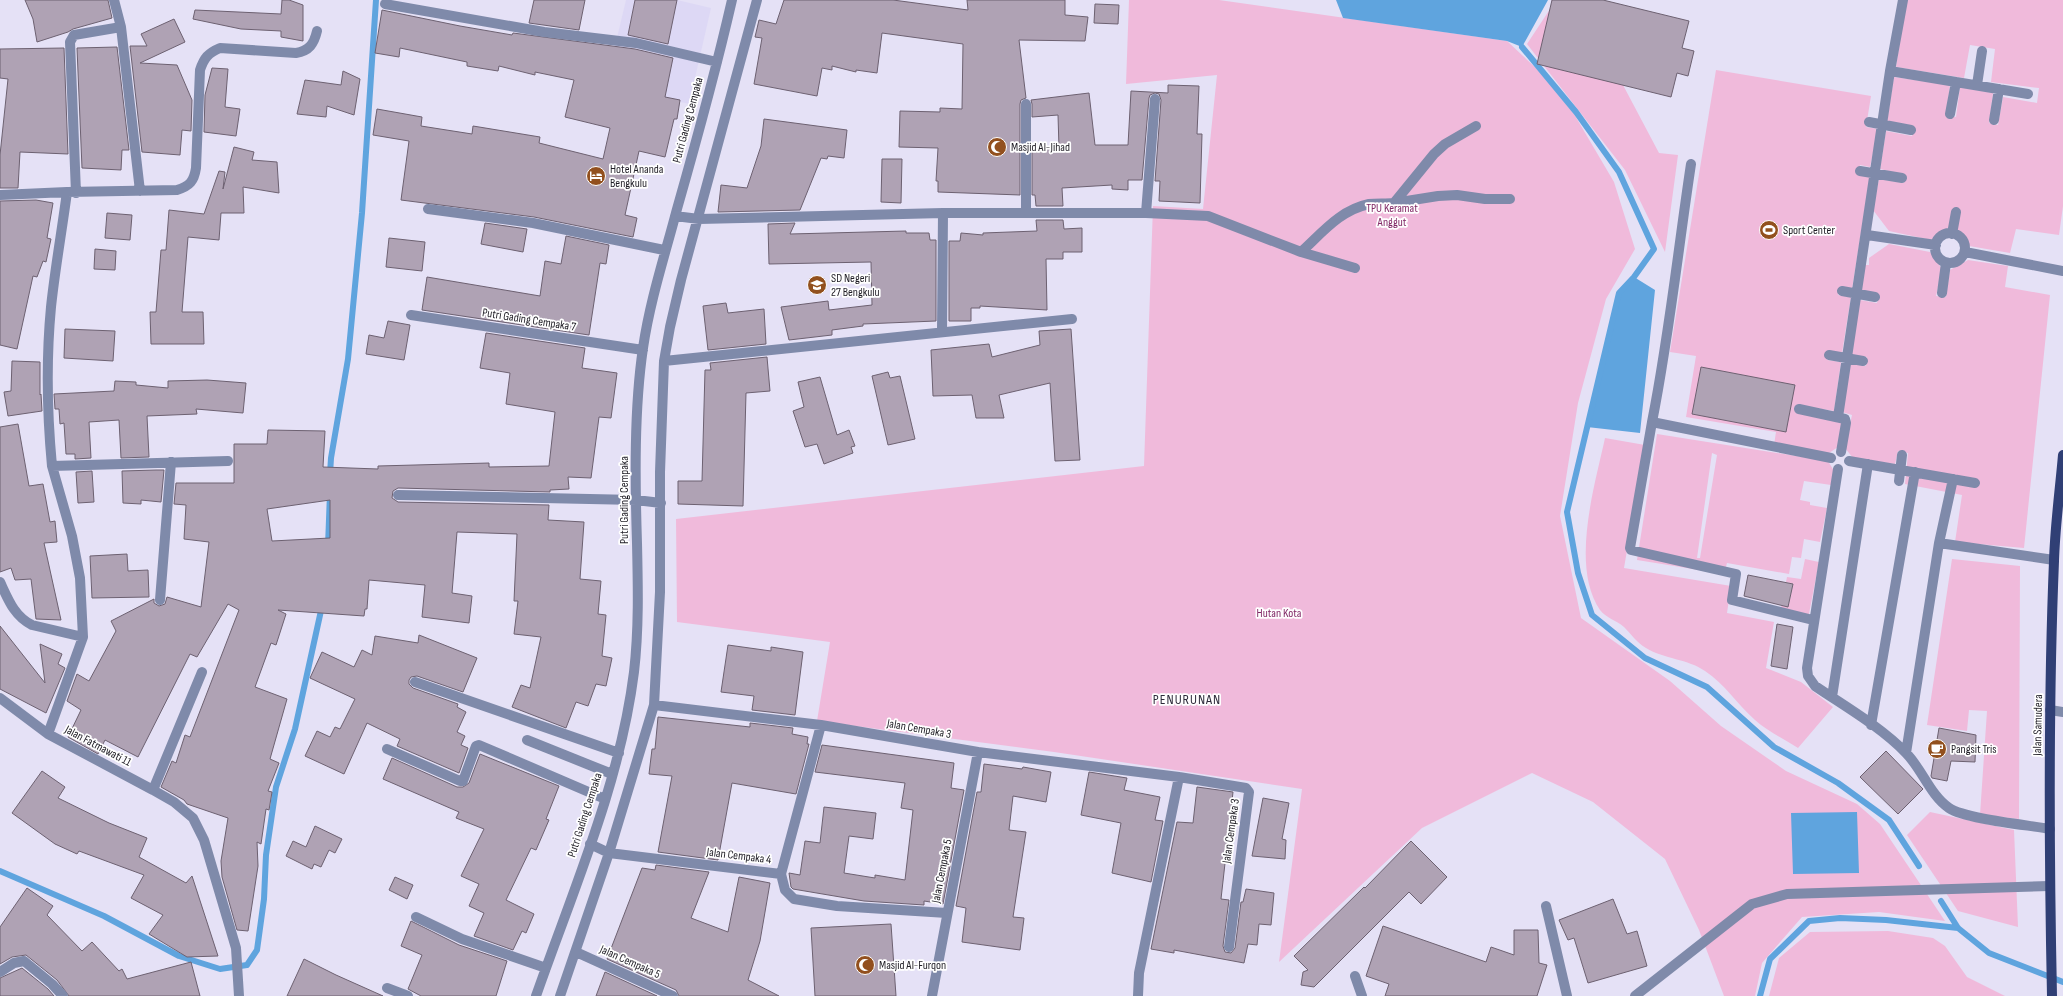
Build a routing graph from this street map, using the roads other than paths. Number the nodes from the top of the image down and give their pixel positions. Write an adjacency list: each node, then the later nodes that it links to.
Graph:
1 (114, 0): 6 (street)
2 (732, 0): 9 (street, Putri Gading Cempaka)
3 (757, 0): 38 (street)
4 (1903, 0): 10 (street)
5 (385, 4): 9 (street)
6 (121, 27): 27 (street); 28 (street, Jalan Fatmawati 11)
7 (317, 31): 27 (street)
8 (1982, 51): 12 (street)
9 (717, 62): 37 (street, Putri Gading Cempaka)
10 (1890, 71): 11 (street); 20 (street)
11 (1956, 82): 12 (street); 17 (street)
12 (1977, 85): 13 (street)
13 (1999, 89): 14 (street); 18 (street)
14 (2028, 94)
15 (1155, 99): 33 (street)
16 (1026, 104): 36 (street)
17 (1950, 114)
18 (1994, 120)
19 (1869, 122): 20 (street)
20 (1882, 125): 22 (street); 25 (street)
21 (1476, 126): 31 (street)
22 (1911, 130)
23 (1691, 164): 62 (street)
24 (1860, 171): 25 (street)
25 (1874, 173): 26 (street); 40 (street)
26 (1902, 178)
27 (140, 191): 28 (street)
28 (72, 192): 29 (street); 71 (street, Jalan Fatmawati 11)
29 (0, 195)
30 (1510, 198): 31 (street)
31 (1394, 203): 43 (street)
32 (428, 209): 42 (street)
33 (1146, 212): 36 (street); 43 (street)
34 (1956, 212): 39 (street)
35 (943, 213): 36 (street); 38 (street); 54 (street)
36 (1026, 213)
37 (676, 216): 38 (street); 42 (street, Putri Gading Cempaka)
38 (699, 219): 58 (street)
39 (1952, 234): 41 (street); 44 (street)
40 (1867, 235): 41 (street); 50 (street)
41 (1936, 245): 45 (street)
42 (664, 250): 55 (street, Putri Gading Cempaka)
43 (1301, 252): 46 (street)
44 (1964, 252): 45 (street); 47 (street)
45 (1946, 263): 49 (street)
46 (1355, 268)
47 (2063, 271)
48 (1842, 291): 50 (street)
49 (1942, 293)
50 (1857, 294): 51 (street); 57 (street)
51 (1875, 297)
52 (410, 315): 55 (street, Putri Gading Cempaka 7)
53 (1072, 319): 54 (street)
54 (942, 332): 58 (street)
55 (643, 350): 79 (street, Putri Gading Cempaka)
56 (1829, 355): 57 (street)
57 (1846, 358): 59 (street); 61 (street)
58 (664, 361): 80 (street)
59 (1863, 361)
60 (1799, 409): 61 (street)
61 (1838, 416): 63 (street)
62 (1652, 422): 66 (street); 85 (street)
63 (1841, 452): 66 (street); 68 (street)
64 (1902, 455): 73 (street)
65 (2063, 455): 82 (main road, Jalan Samudera)
66 (1831, 458): 72 (street)
67 (228, 461): 69 (street)
68 (1849, 461): 70 (street); 72 (street)
69 (171, 462): 71 (street); 84 (street)
70 (1868, 464): 73 (street); 90 (street)
71 (52, 466): 86 (street, Jalan Fatmawati 11)
72 (1838, 469): 85 (street)
73 (1900, 470): 74 (street); 76 (street)
74 (1915, 472): 75 (street); 95 (street)
75 (1953, 479): 77 (street); 81 (street)
76 (1899, 480)
77 (1975, 483)
78 (398, 495): 79 (street)
79 (636, 500): 80 (street); 100 (street, Putri Gading Cempaka)
80 (661, 503): 91 (street)
81 (1939, 543): 82 (street); 101 (street)
82 (2054, 560): 92 (main road, Jalan Samudera)
83 (0, 582): 86 (street)
84 (160, 600)
85 (1814, 620): 90 (street)
86 (84, 637): 96 (street, Jalan Fatmawati 11)
87 (202, 672): 104 (street)
88 (415, 682): 100 (street)
89 (0, 698): 96 (street)
90 (1832, 698): 95 (street)
91 (654, 705): 94 (street, Jalan Cempaka 3); 108 (street)
92 (2050, 710): 93 (street); 106 (main road, Jalan Samudera)
93 (2063, 712)
94 (821, 725): 99 (street, Jalan Cempaka 3); 109 (street, Jalan Cempaka 4)
95 (1870, 725): 101 (street)
96 (48, 734): 104 (street, Jalan Fatmawati 11)
97 (527, 740): 102 (street)
98 (387, 749): 105 (street)
99 (978, 752): 103 (street, Jalan Cempaka 3); 112 (street, Jalan Cempaka 5)
100 (619, 753): 102 (street, Putri Gading Cempaka)
101 (1906, 753): 106 (street)
102 (612, 774): 105 (street, Putri Gading Cempaka)
103 (1179, 777): 114 (street, Jalan Cempaka 3); 127 (street)
104 (153, 790): 121 (street, Jalan Fatmawati 11)
105 (605, 799): 107 (street, Putri Gading Cempaka)
106 (2050, 829): 110 (main road, Jalan Samudera)
107 (590, 844): 108 (street, Jalan Cempaka 4); 116 (street, Putri Gading Cempaka)
108 (609, 854): 109 (street, Jalan Cempaka 4); 115 (street)
109 (781, 874): 112 (street)
110 (2049, 886): 130 (street); 131 (main road, Jalan Samudera)
111 (1546, 906): 129 (street)
112 (947, 913): 126 (street, Jalan Cempaka 5)
113 (416, 917): 116 (street)
114 (1229, 947)
115 (576, 952): 124 (street); 125 (street, Jalan Cempaka 5)
116 (546, 968): 123 (street, Putri Gading Cempaka)
117 (0, 972): 120 (street)
118 (1355, 976): 128 (street)
119 (387, 988): 122 (street)
120 (63, 996)
121 (239, 996)
122 (408, 996)
123 (536, 996)
124 (560, 996)
125 (673, 996)
126 (932, 996)
127 (1138, 996)
128 (1362, 996)
129 (1567, 996)
130 (1635, 996)
131 (2052, 996)

